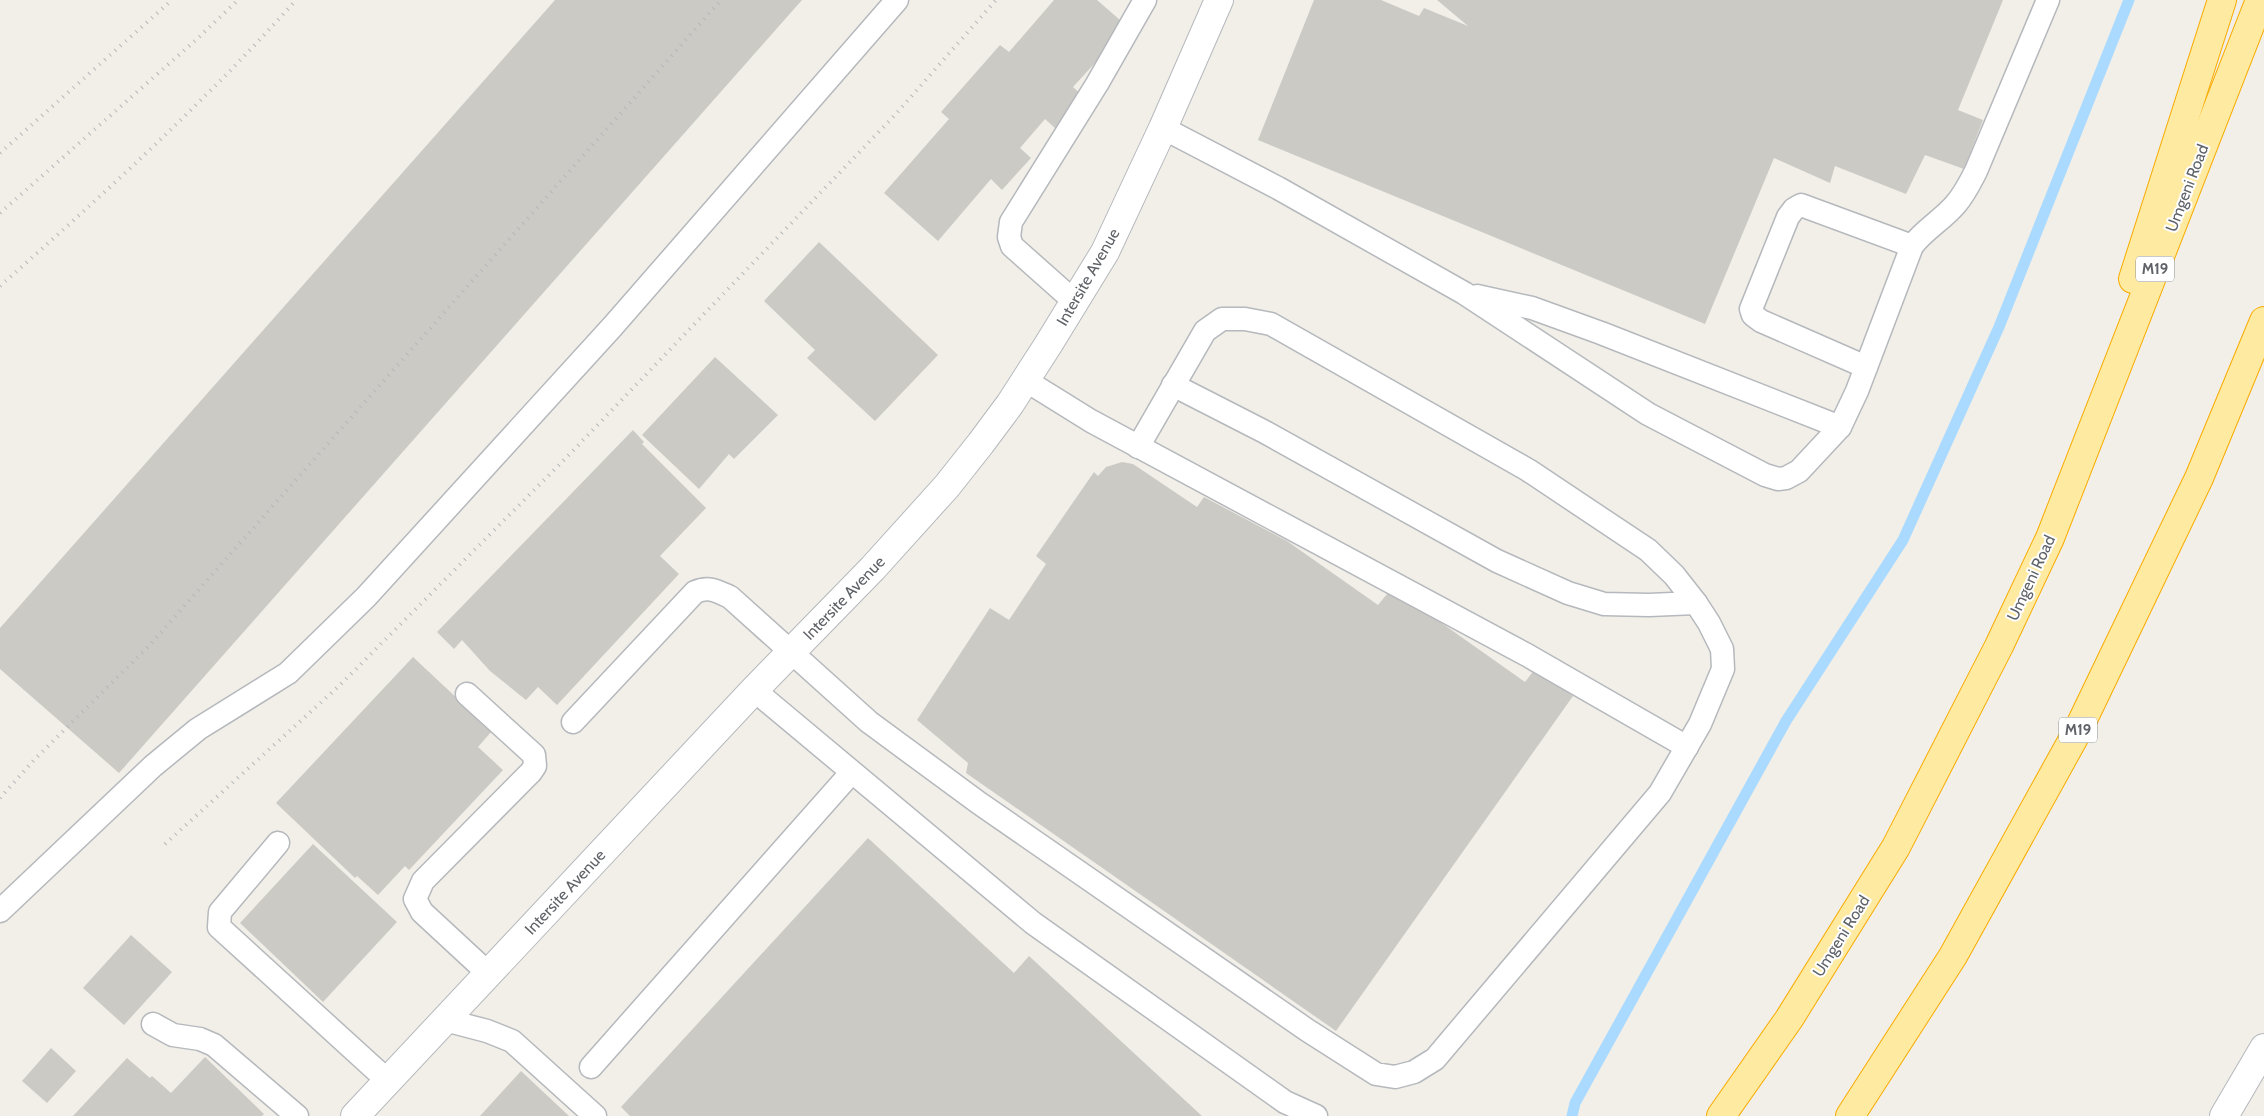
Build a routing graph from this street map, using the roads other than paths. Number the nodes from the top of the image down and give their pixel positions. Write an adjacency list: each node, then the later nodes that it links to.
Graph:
1 (897, 0): 26 (lane)
2 (1145, 0): 10 (lane)
3 (1219, 0): 7 (street, Intersite Avenue)
4 (2048, 0): 8 (lane)
5 (2222, 0): 17 (highway)
6 (2260, 0): 17 (highway, Umgeni Road / M19)
7 (1163, 128): 9 (lane); 10 (street, Intersite Avenue)
8 (1912, 246): 12 (lane); 12 (lane)
9 (1464, 293): 15 (lane); 15 (lane)
10 (1075, 302): 13 (street, Intersite Avenue)
11 (2264, 321): 38 (highway, M19)
12 (1866, 367): 15 (lane)
13 (1025, 380): 16 (lane); 19 (street, Intersite Avenue)
14 (1173, 385): 16 (lane); 18 (lane); 18 (lane)
15 (1840, 427)
16 (1138, 446): 23 (lane)
17 (2050, 538): 37 (highway, Umgeni Road / M19)
18 (1696, 603): 23 (lane)
19 (792, 653): 20 (street, Intersite Avenue); 22 (lane); 23 (lane)
20 (754, 690): 24 (lane); 27 (street, Intersite Avenue)
21 (467, 694): 27 (lane)
22 (573, 722)
23 (1687, 747)
24 (851, 772): 31 (lane); 36 (lane)
25 (278, 843): 32 (lane)
26 (0, 911)
27 (489, 974): 28 (street, Intersite Avenue)
28 (445, 1020): 32 (street, Intersite Avenue); 35 (lane)
29 (153, 1024): 33 (lane)
30 (2264, 1048): 39 (street)
31 (591, 1067)
32 (388, 1081): 34 (street, Intersite Avenue)
33 (297, 1116)
34 (355, 1116)
35 (595, 1116)
36 (1316, 1116)
37 (1721, 1116)
38 (1850, 1116)
39 (2224, 1116)

